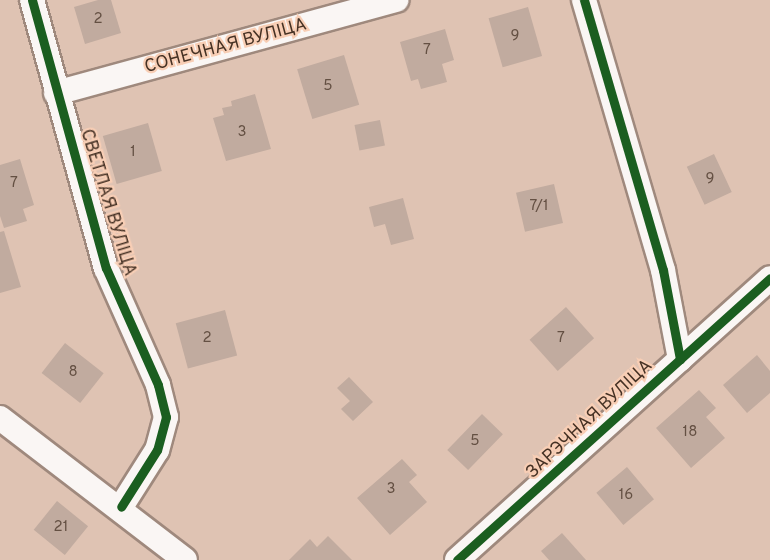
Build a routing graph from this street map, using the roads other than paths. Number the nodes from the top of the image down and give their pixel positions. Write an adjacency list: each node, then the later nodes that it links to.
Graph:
1 (32, 0): 4 (street, СВЕТЛАЯ ВУЛІЦА)
2 (397, 0): 4 (street, СОНЕЧНАЯ ВУЛІЦА)
3 (584, 0): 6 (street)
4 (56, 93): 8 (street, СВЕТЛАЯ ВУЛІЦА)
5 (770, 278): 6 (street, ЗАРЭЧНАЯ ВУЛІЦА)
6 (680, 359): 10 (street, ЗАРЭЧНАЯ ВУЛІЦА)
7 (0, 418): 8 (street)
8 (121, 507): 9 (street)
9 (185, 560)
10 (457, 560)

